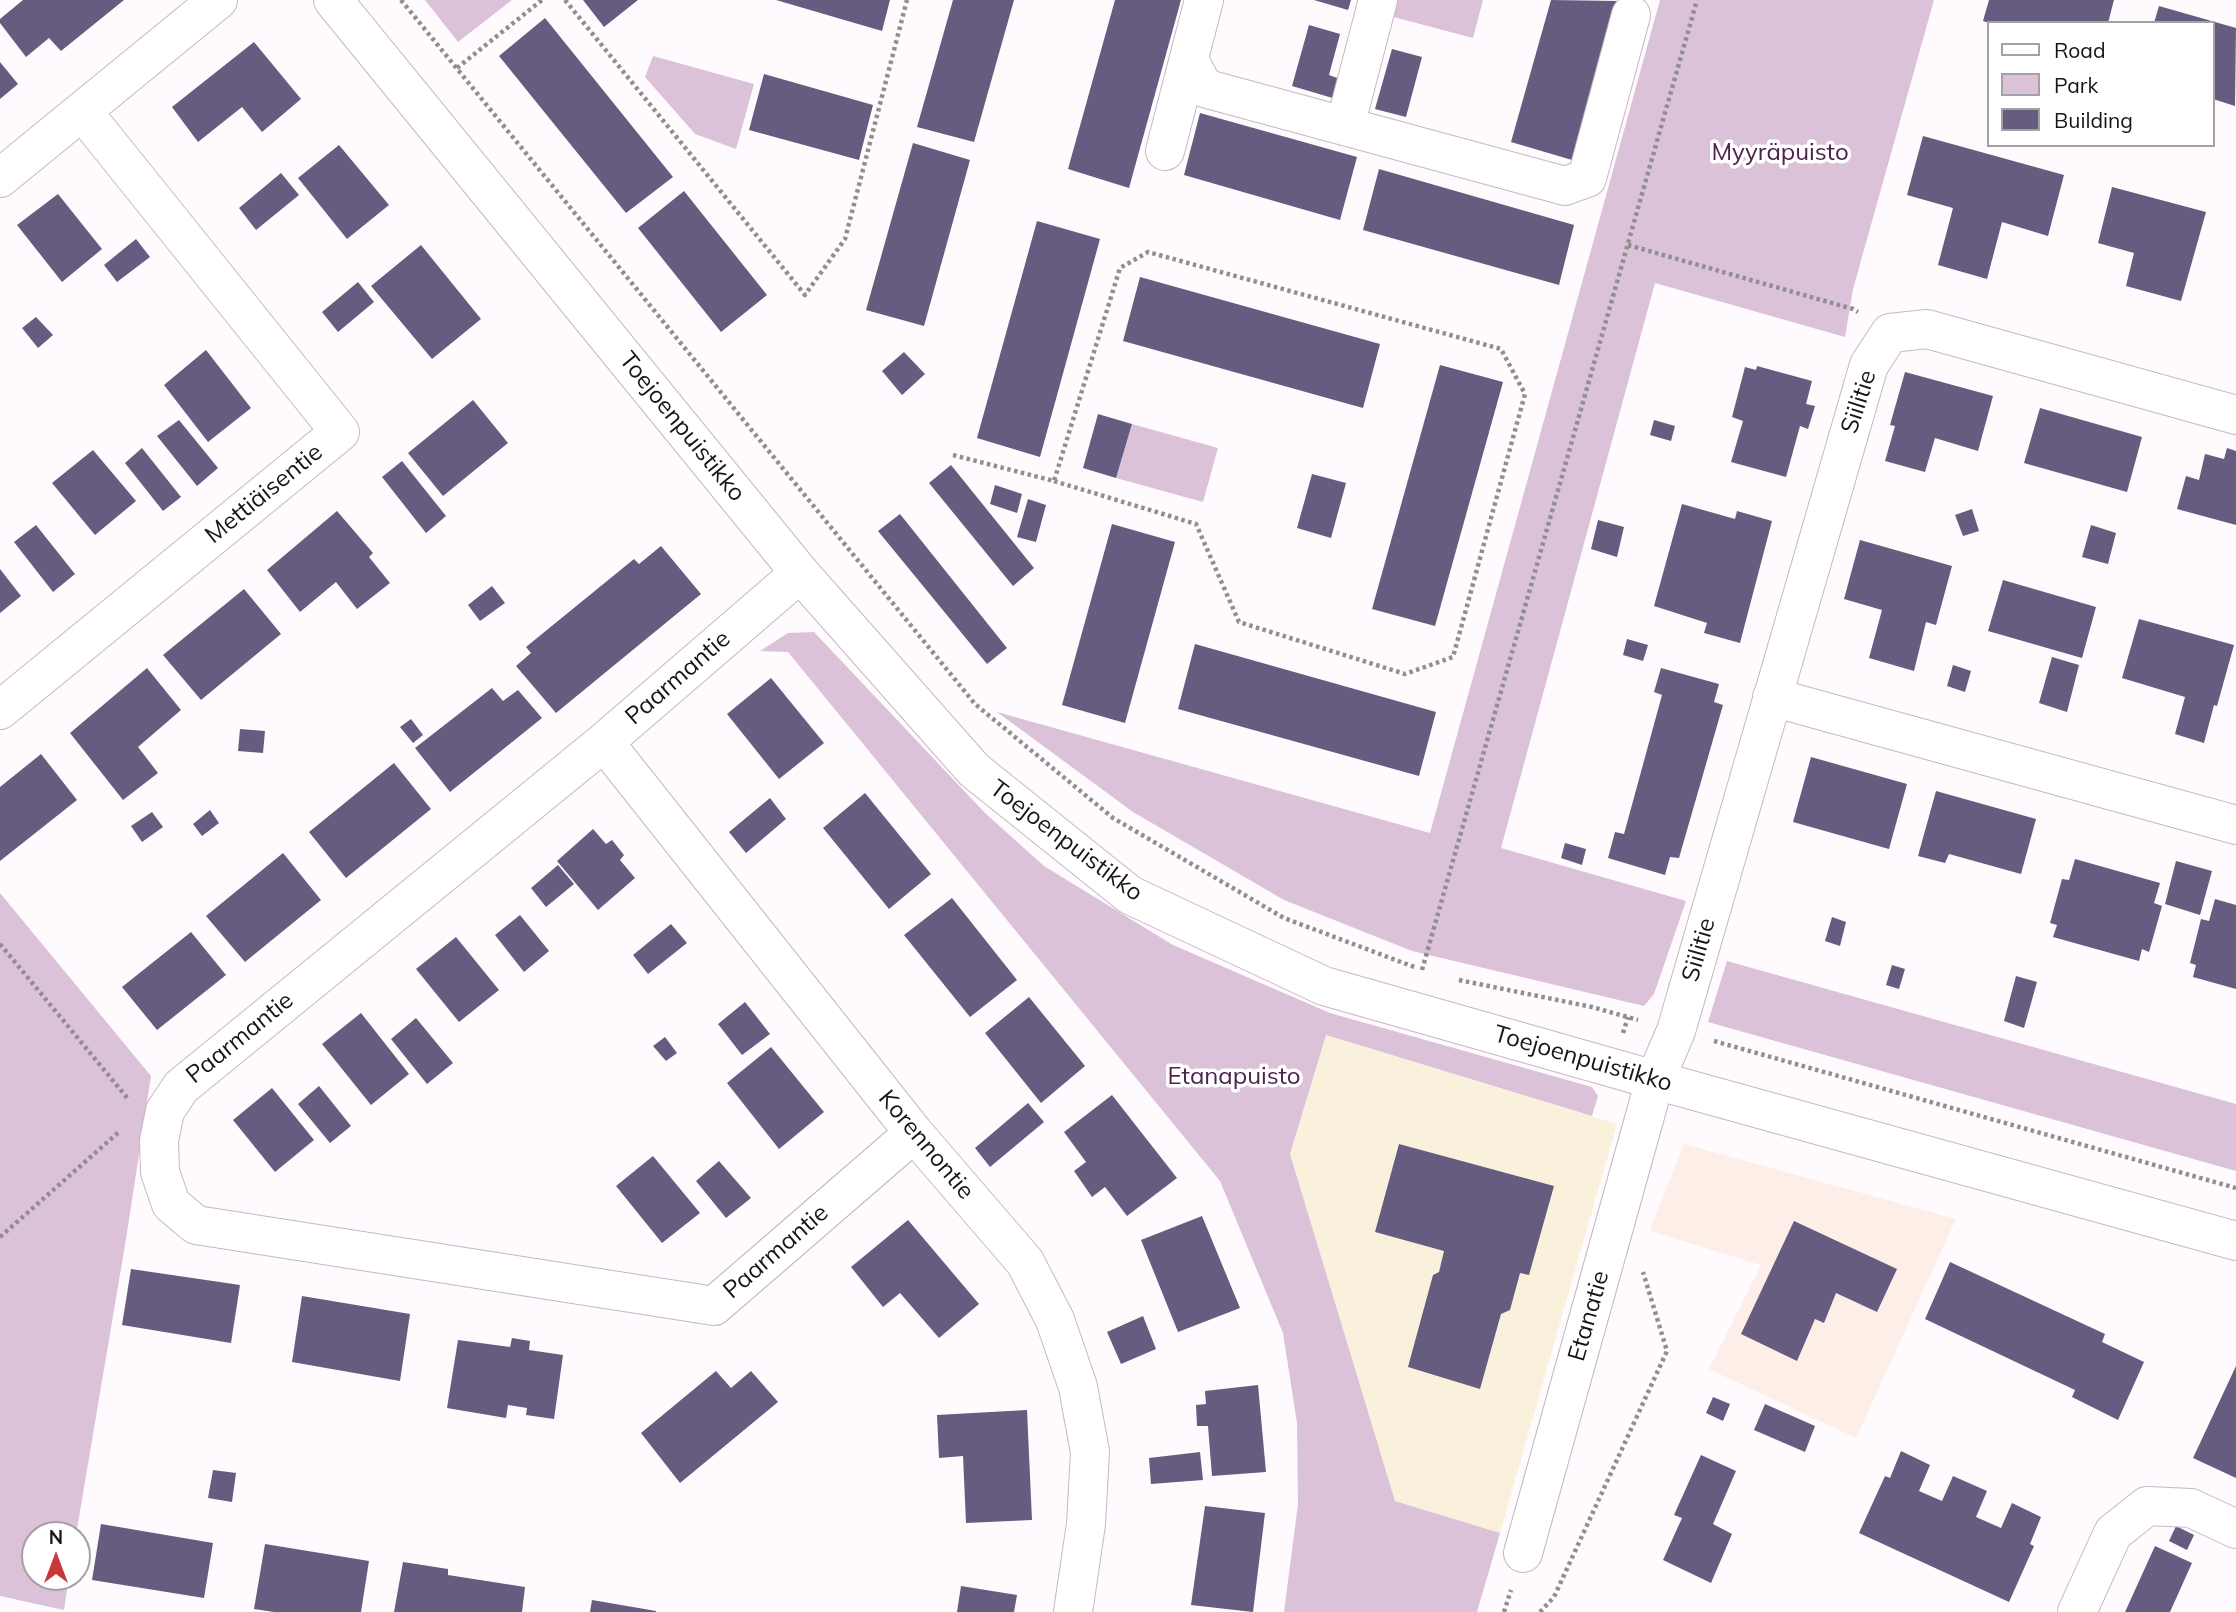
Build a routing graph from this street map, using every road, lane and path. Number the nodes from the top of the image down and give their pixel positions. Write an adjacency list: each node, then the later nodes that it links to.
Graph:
1 (218, 0): 13 (street)
2 (333, 0): 22 (street, Toejoenpuistikko)
3 (401, 0): 12 (path)
4 (542, 0): 12 (path)
5 (565, 0): 6 (path)
6 (907, 0)
7 (1204, 0): 11 (street)
8 (1378, 0): 14 (street)
9 (1697, 0): 17 (path)
10 (1631, 15): 14 (street)
11 (1189, 60): 14 (street); 15 (street)
12 (457, 68): 28 (path)
13 (83, 112): 16 (street); 24 (street, Mettiäisentie)
14 (1345, 126)
15 (1166, 151)
16 (0, 178)
17 (1628, 245): 18 (path); 28 (path)
18 (1890, 334): 19 (street); 23 (street, Siilitie)
19 (2236, 415)
20 (953, 455): 21 (path)
21 (1054, 481): 21 (path)
22 (800, 573): 25 (street, Paarmantie); 32 (street, Toejoenpuistikko)
23 (1772, 697): 26 (street); 31 (street, Siilitie)
24 (0, 710)
25 (604, 742): 35 (street, Korennontie); 35 (street, Paarmantie)
26 (2236, 825)
27 (0, 944): 33 (path)
28 (1422, 970): 29 (path)
29 (1434, 974)
30 (1447, 977): 31 (path)
31 (1676, 1031): 32 (street, Siilitie); 36 (path)
32 (1655, 1080): 38 (street, Toejoenpuistikko); 41 (street, Etanatie)
33 (131, 1102)
34 (120, 1130): 37 (path)
35 (914, 1133): 42 (street, Korennontie)
36 (2236, 1188)
37 (0, 1237)
38 (2236, 1241)
39 (1643, 1272): 43 (path)
40 (2236, 1529): 44 (street)
41 (1523, 1553)
42 (1073, 1612)
43 (1540, 1612)
44 (2077, 1612)

